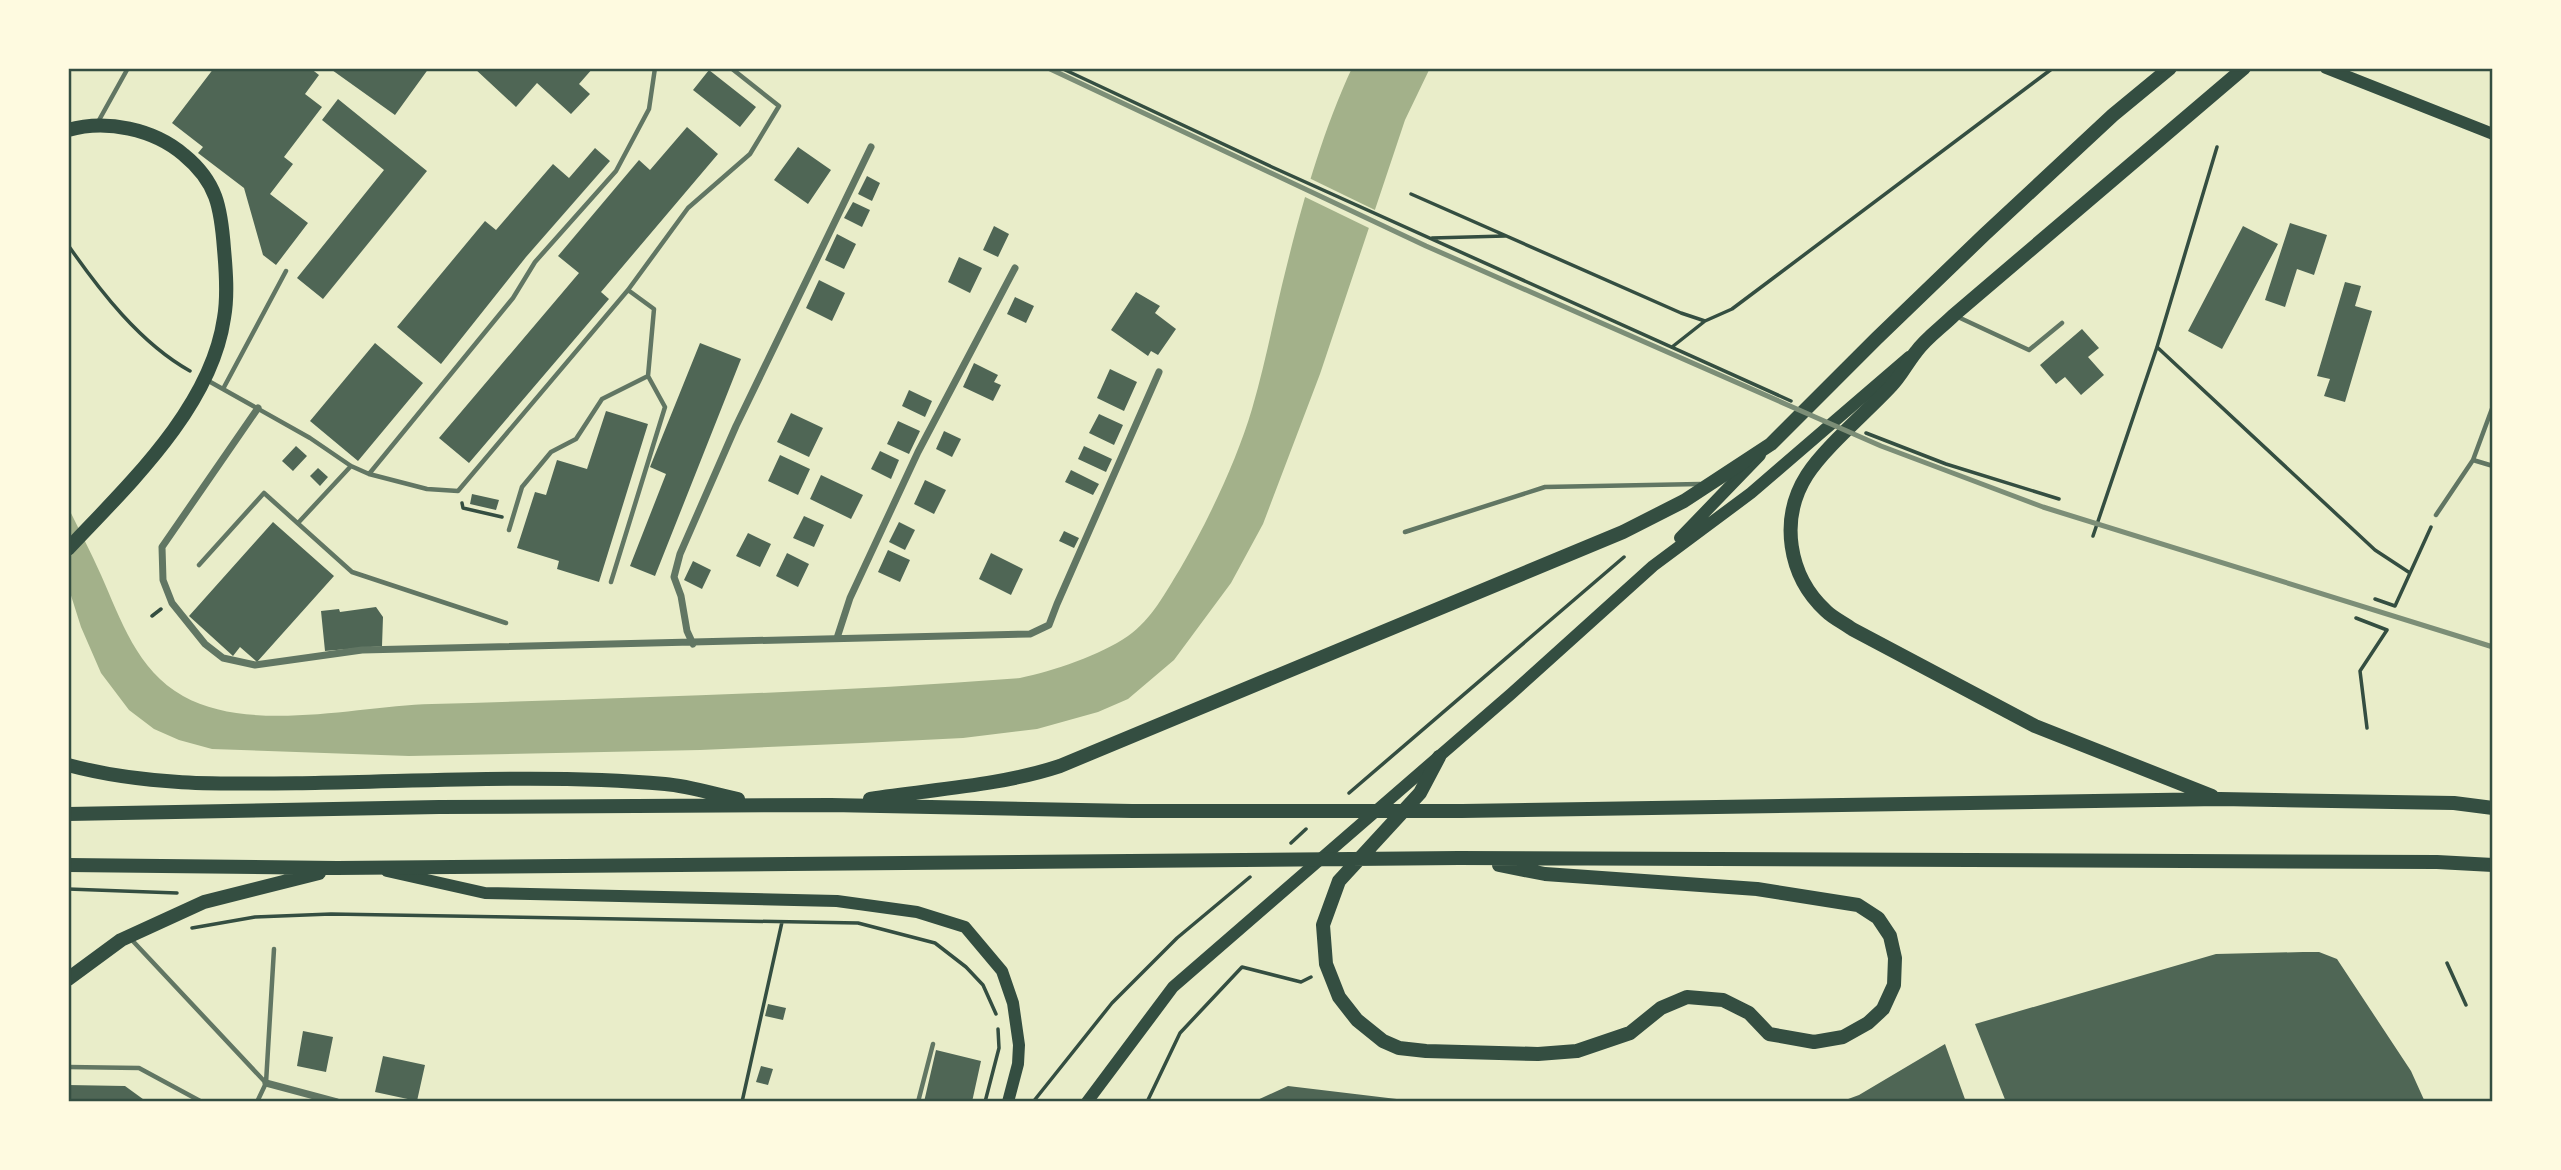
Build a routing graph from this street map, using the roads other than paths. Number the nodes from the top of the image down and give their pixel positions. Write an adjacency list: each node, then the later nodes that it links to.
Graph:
1 (128, 68): 7 (lane)
2 (655, 68): 27 (lane)
3 (731, 68): 13 (lane)
4 (2170, 68): 23 (main road)
5 (2244, 68): 14 (main road)
6 (2326, 68): 9 (main road)
7 (96, 125): 8 (main road); 19 (main road)
8 (68, 130)
9 (2493, 134)
10 (871, 147): 39 (street)
11 (1015, 268): 38 (street)
12 (286, 271): 20 (lane)
13 (628, 290): 18 (lane); 27 (lane)
14 (1954, 315): 15 (lane); 16 (main road)
15 (2062, 323)
16 (1917, 350): 35 (main road); 42 (main road)
17 (1159, 372): 38 (street)
18 (648, 376): 31 (lane); 36 (lane)
19 (205, 379): 20 (lane); 33 (main road)
20 (223, 389): 22 (lane)
21 (2493, 406): 24 (lane)
22 (258, 408): 25 (lane); 39 (street)
23 (1770, 444): 28 (main road); 35 (main road)
24 (2473, 460): 26 (lane); 29 (lane)
25 (351, 466): 27 (lane); 30 (lane)
26 (2493, 466)
27 (369, 474)
28 (1711, 484): 32 (lane); 44 (main road)
29 (2436, 515)
30 (298, 523): 34 (lane); 37 (lane)
31 (509, 530)
32 (1405, 532)
33 (68, 549)
34 (199, 565)
35 (1649, 569): 40 (main road)
36 (611, 582)
37 (506, 623)
38 (837, 638): 39 (street)
39 (693, 643)
40 (1438, 757): 47 (main road); 63 (main road)
41 (68, 765): 43 (main road)
42 (2220, 799): 44 (main road); 45 (main road)
43 (766, 805): 44 (main road); 46 (main road)
44 (831, 805)
45 (2493, 808)
46 (68, 814)
47 (1459, 858): 48 (main road); 50 (main road)
48 (2493, 865)
49 (68, 866): 51 (main road)
50 (369, 867): 51 (main road); 62 (main road)
51 (337, 868): 52 (main road)
52 (128, 937): 54 (main road); 57 (lane)
53 (274, 949): 57 (lane)
54 (68, 979)
55 (933, 1044): 61 (lane)
56 (68, 1067): 58 (lane)
57 (266, 1083): 59 (lane); 60 (street)
58 (202, 1102)
59 (257, 1102)
60 (337, 1102)
61 (918, 1102)
62 (1008, 1102)
63 (1087, 1102)

